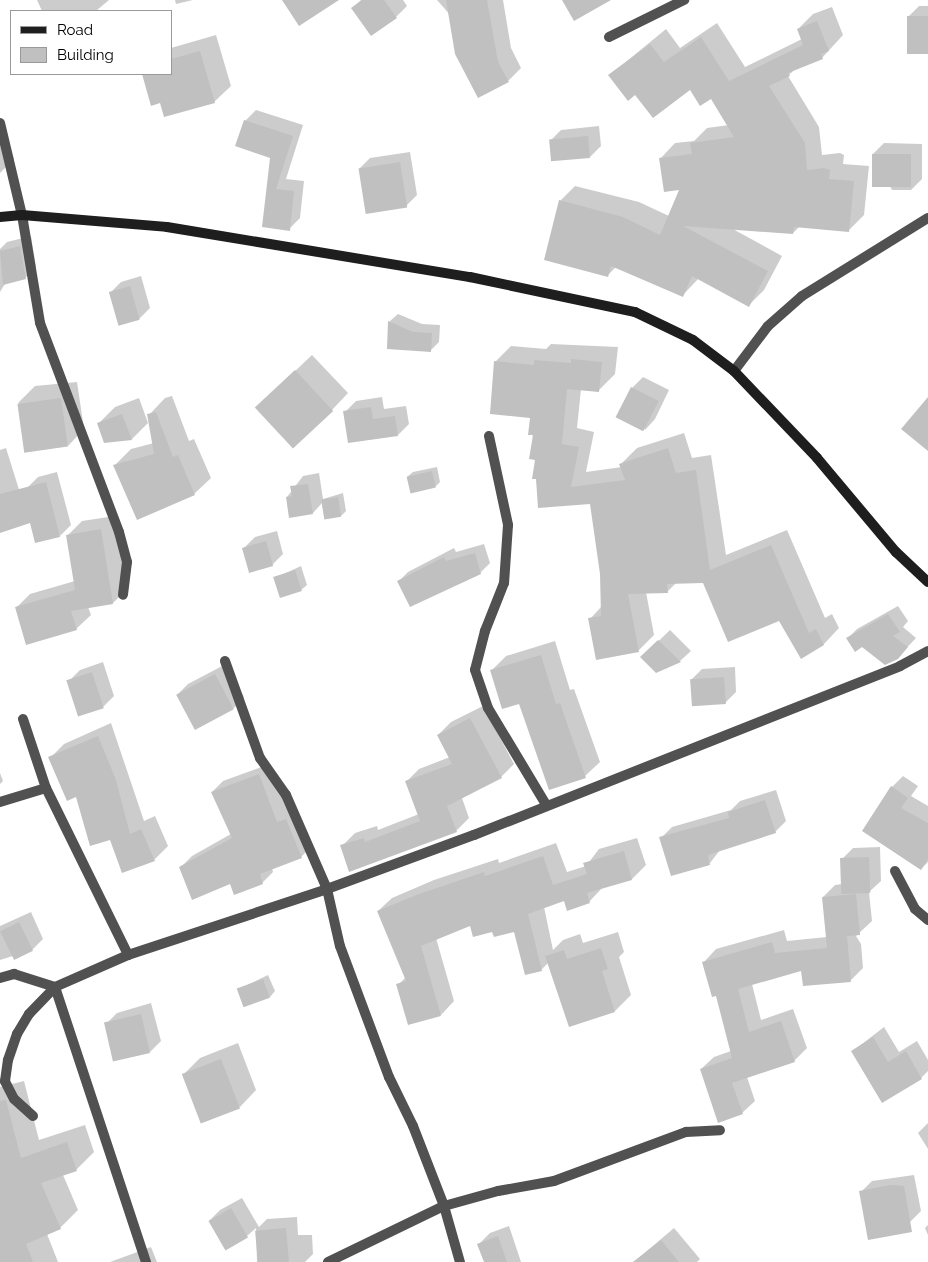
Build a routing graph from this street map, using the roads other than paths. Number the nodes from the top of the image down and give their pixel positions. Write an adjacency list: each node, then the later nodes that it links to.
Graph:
1 (684, 0): 2 (street)
2 (609, 37)
3 (0, 123): 4 (street)
4 (22, 216): 5 (main road); 7 (main road); 10 (street)
5 (0, 218)
6 (928, 218): 7 (street)
7 (734, 372): 9 (main road)
8 (489, 436): 16 (street)
9 (928, 582)
10 (123, 595)
11 (928, 651): 16 (street)
12 (225, 661): 18 (street)
13 (23, 719): 14 (street)
14 (46, 788): 15 (street); 20 (street)
15 (0, 802)
16 (547, 806): 18 (street)
17 (895, 871): 19 (street)
18 (327, 889): 20 (street); 25 (street)
19 (928, 920)
20 (128, 956): 22 (street)
21 (0, 978): 22 (street)
22 (55, 987): 23 (street); 26 (street)
23 (33, 1116)
24 (720, 1130): 25 (street)
25 (444, 1206): 27 (street); 28 (street)
26 (146, 1262)
27 (328, 1262)
28 (460, 1262)

